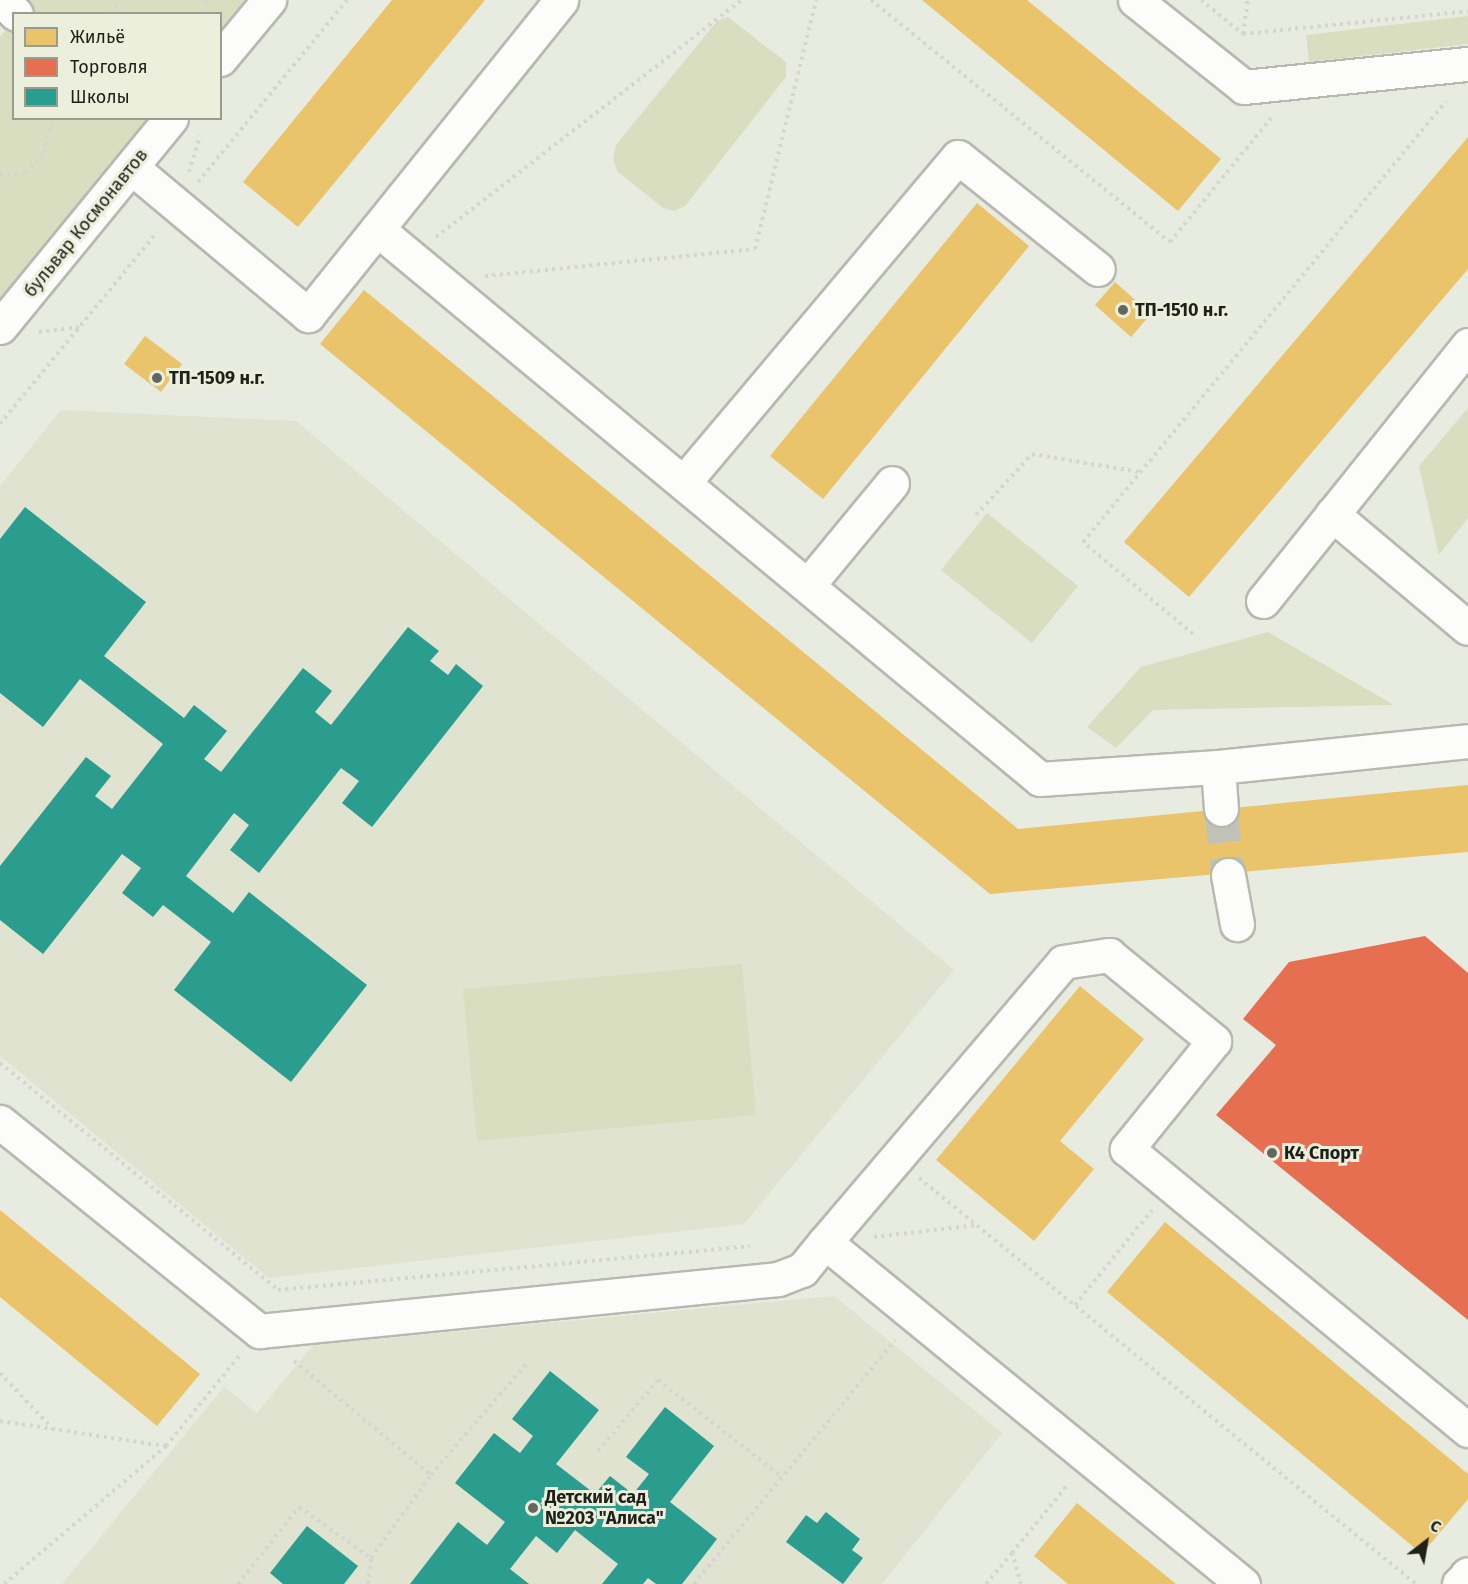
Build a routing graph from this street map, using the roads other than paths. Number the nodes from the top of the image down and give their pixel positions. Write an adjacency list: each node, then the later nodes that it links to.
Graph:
1 (0, 0): 5 (street)
2 (269, 0): 6 (street)
3 (561, 0): 10 (street)
4 (1136, 0): 7 (street)
5 (14, 12)
6 (222, 57)
7 (1468, 64)
8 (159, 123): 9 (street, бульвар Космонавтов)
9 (131, 168): 10 (street); 12 (street, бульвар Космонавтов)
10 (377, 229): 14 (street)
11 (1098, 268): 14 (street)
12 (0, 327)
13 (1468, 345): 16 (street)
14 (684, 482): 17 (street)
15 (892, 483): 17 (street)
16 (1332, 514): 18 (street); 19 (street)
17 (808, 585): 21 (street)
18 (1263, 601)
19 (1468, 628)
20 (1468, 741): 21 (street)
21 (1218, 767): 22 (street)
22 (1221, 809)
23 (1228, 875): 24 (street)
24 (1237, 924)
25 (0, 1122): 26 (street)
26 (825, 1242): 27 (street); 29 (street)
27 (1468, 1430)
28 (1468, 1574): 30 (street)
29 (1243, 1584)
30 (1459, 1584)

